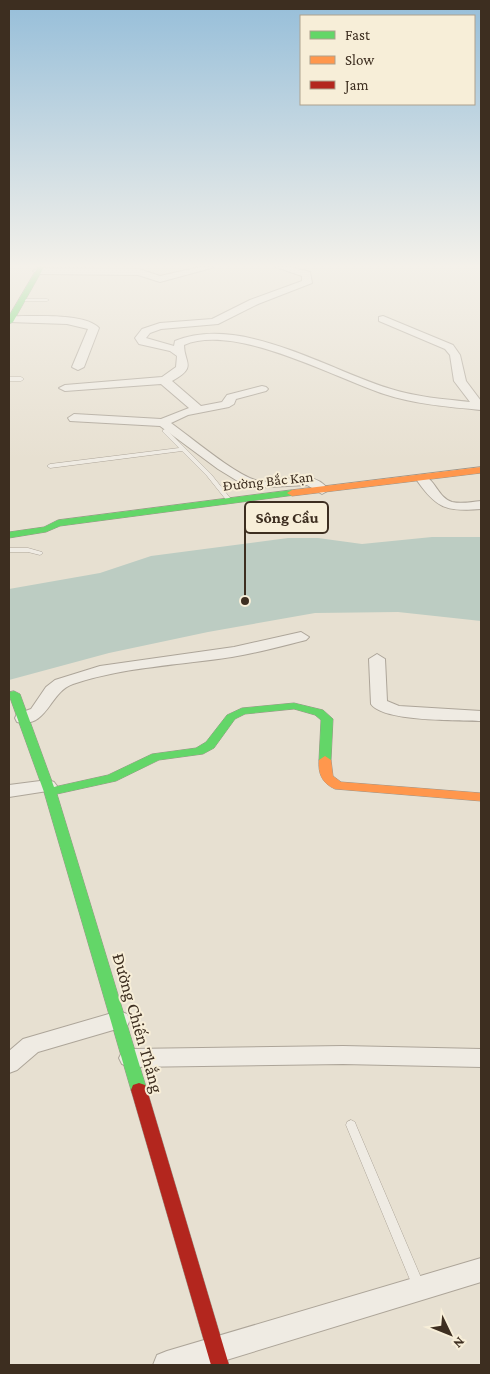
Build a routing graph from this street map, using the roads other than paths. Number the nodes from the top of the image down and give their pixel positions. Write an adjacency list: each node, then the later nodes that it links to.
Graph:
1 (93, 331): 5 (street)
2 (146, 331): 4 (street)
3 (411, 331): 11 (street)
4 (179, 351): 8 (street); 11 (street)
5 (78, 367)
6 (9, 379): 7 (lane)
7 (21, 379)
8 (164, 380): 9 (street); 12 (street)
9 (66, 388)
10 (262, 389): 12 (street)
11 (480, 407)
12 (199, 410): 14 (street)
13 (74, 418): 14 (street)
14 (164, 427): 15 (lane); 19 (street)
15 (183, 449): 16 (lane); 20 (lane)
16 (50, 466)
17 (481, 470): 18 (main road, Đường Bắc Kạn)
18 (422, 479): 19 (main road, Đường Bắc Kạn); 21 (street)
19 (322, 490): 20 (main road, Đường Bắc Kạn)
20 (229, 500): 22 (main road, Đường Bắc Kạn)
21 (481, 505)
22 (58, 523): 23 (main road, Đường Bắc Kạn); 24 (main road, Đường Bắc Kạn)
23 (9, 525)
24 (9, 535)
25 (9, 550): 26 (lane)
26 (40, 553)
27 (301, 637): 31 (street)
28 (377, 660): 30 (street)
29 (14, 694): 31 (main road, Đường Chiến Thắng)
30 (481, 716)
31 (23, 718): 32 (main road, Đường Chiến Thắng)
32 (49, 789): 33 (street); 34 (main road); 35 (main road, Đường Chiến Thắng)
33 (9, 791)
34 (481, 797)
35 (119, 1020): 36 (main road, Đường Chiến Thắng); 38 (street)
36 (130, 1058): 37 (street); 42 (main road, Đường Chiến Thắng)
37 (481, 1058)
38 (9, 1064)
39 (351, 1125): 41 (lane)
40 (481, 1270): 41 (street)
41 (420, 1289): 42 (street)
42 (218, 1359): 43 (street)
43 (167, 1365)

